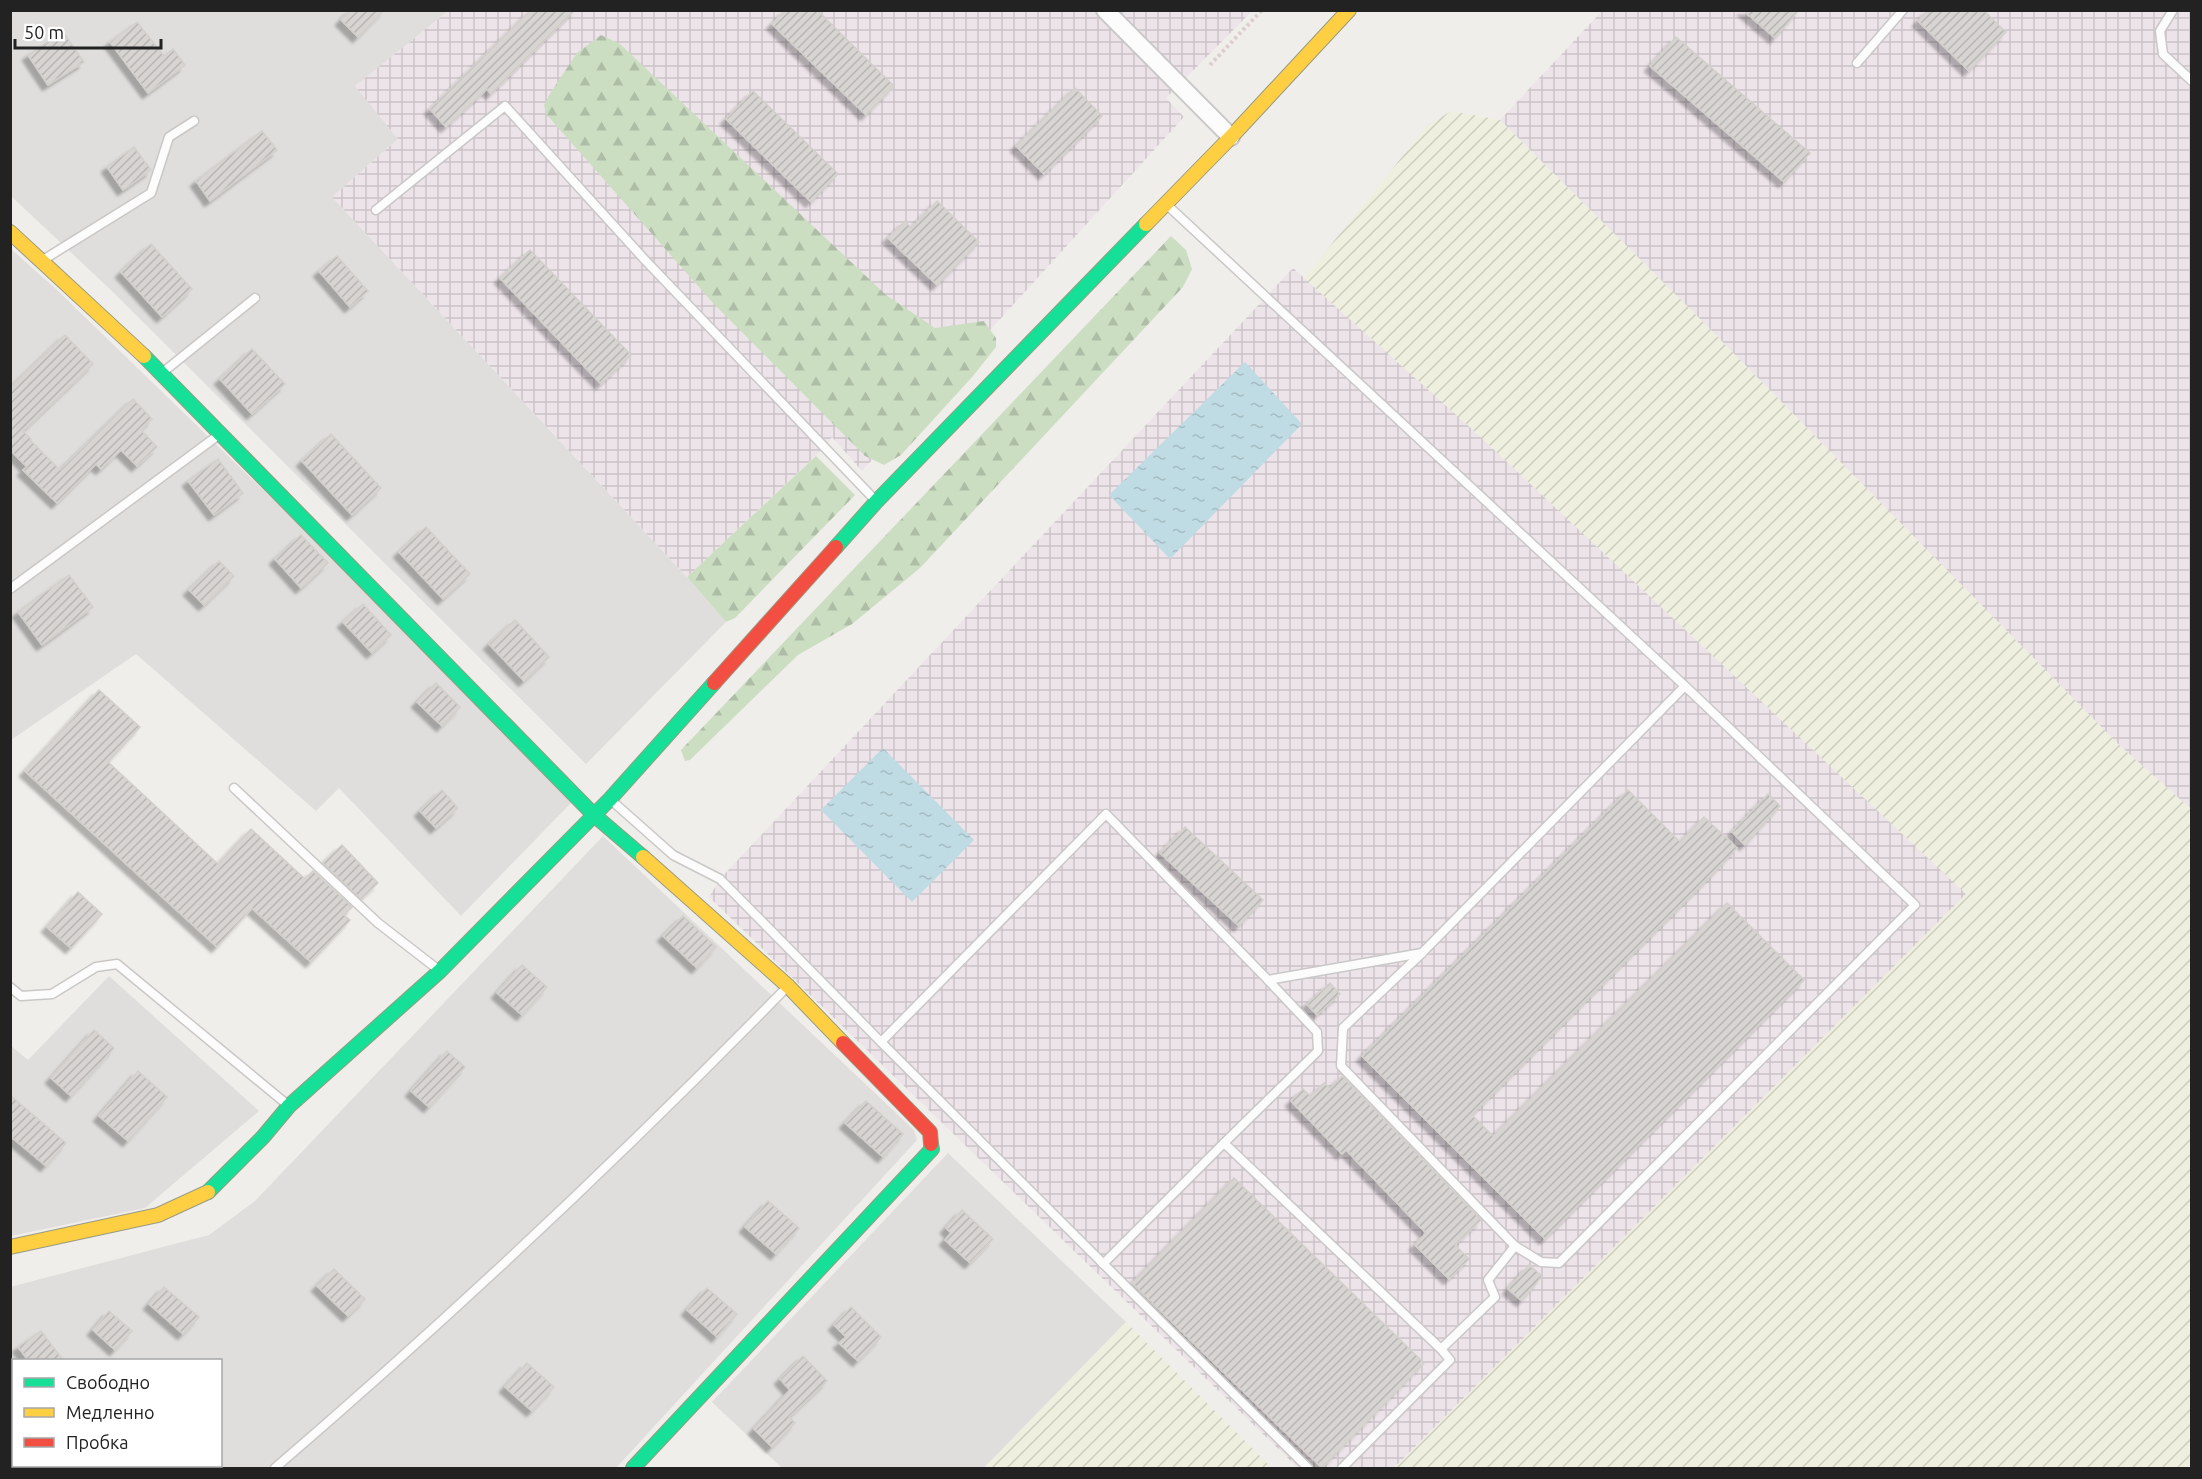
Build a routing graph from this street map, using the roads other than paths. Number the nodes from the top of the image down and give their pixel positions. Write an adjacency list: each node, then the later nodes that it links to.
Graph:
1 (1105, 10): 8 (street)
2 (1349, 10): 8 (street)
3 (1903, 10): 5 (lane)
4 (2173, 10): 6 (lane)
5 (1857, 63)
6 (2192, 81)
7 (194, 121): 12 (lane)
8 (1231, 137): 9 (street)
9 (1166, 204): 16 (street); 18 (lane)
10 (376, 210): 16 (lane)
11 (10, 232): 12 (street)
12 (42, 260): 14 (street)
13 (255, 298): 14 (lane)
14 (162, 373): 15 (street)
15 (221, 434): 17 (lane); 21 (street)
16 (876, 502): 20 (street)
17 (10, 589)
18 (1685, 686): 22 (lane); 30 (lane)
19 (234, 788): 23 (lane)
20 (610, 799): 21 (street); 27 (lane)
21 (594, 815): 23 (street); 25 (street)
22 (1422, 953): 24 (lane); 30 (lane)
23 (440, 971): 28 (street)
24 (1268, 980): 27 (lane); 29 (lane)
25 (788, 986): 34 (lane); 35 (street)
26 (10, 987): 28 (lane)
27 (880, 1042): 32 (lane)
28 (289, 1106): 31 (street)
29 (1224, 1143): 32 (lane); 33 (lane)
30 (1515, 1246): 33 (lane)
31 (10, 1247)
32 (1103, 1264): 36 (lane)
33 (1441, 1349): 37 (lane)
34 (275, 1468)
35 (633, 1468)
36 (1308, 1468)
37 (1342, 1468)

